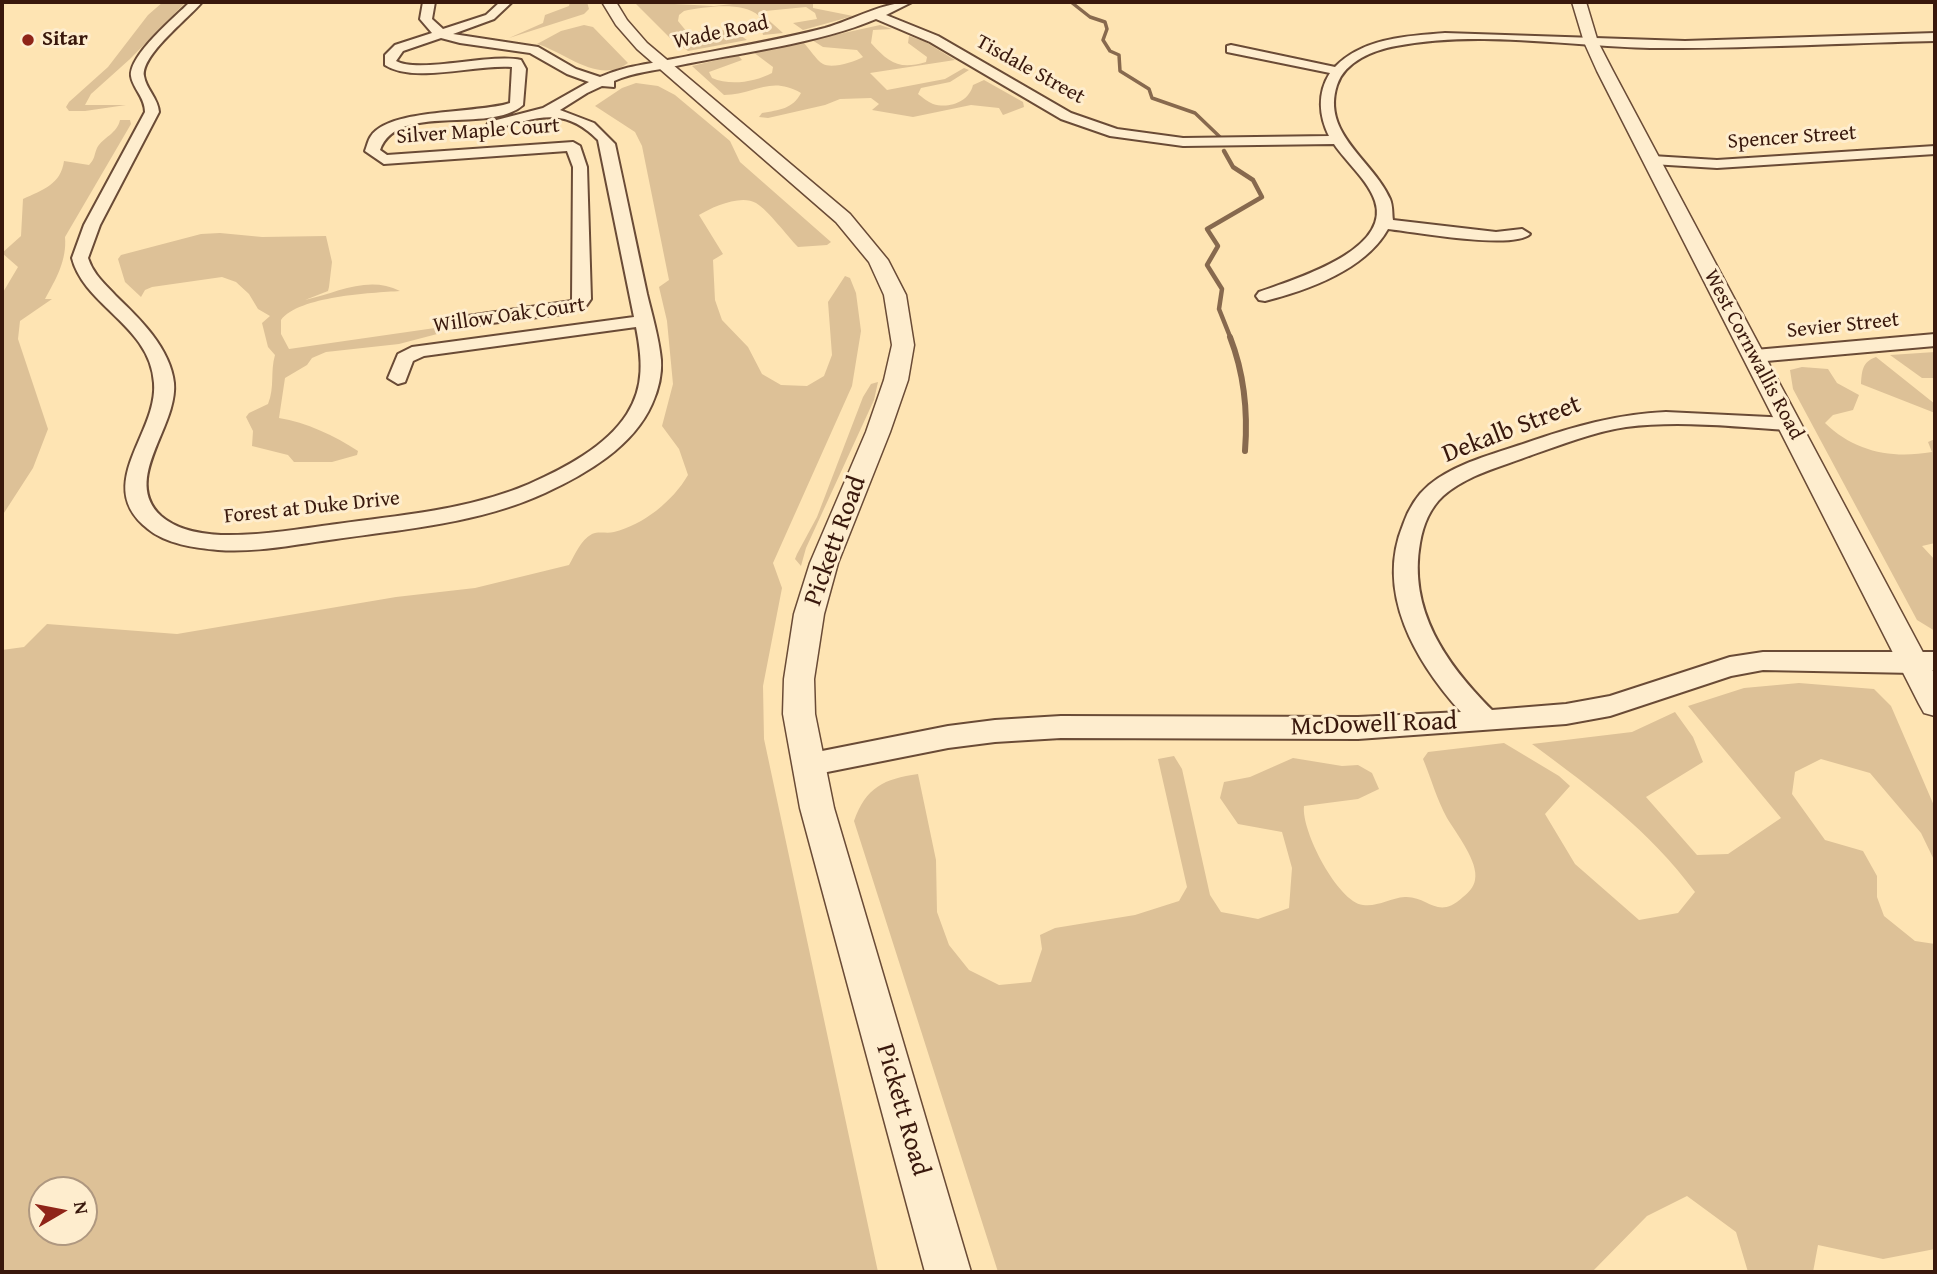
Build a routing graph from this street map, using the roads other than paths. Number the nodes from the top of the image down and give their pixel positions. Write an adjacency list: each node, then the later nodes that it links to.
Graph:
1 (196, 2): 26 (street, Forest at Duke Drive)
2 (429, 2): 8 (street)
3 (506, 2): 8 (street, Silver Maple Court)
4 (609, 2): 12 (street, Pickett Road)
5 (906, 2): 7 (street, Wade Road)
6 (1579, 2): 10 (street, West Cornwallis Road)
7 (877, 15): 12 (street, Wade Road); 19 (street, Tisdale Street)
8 (442, 34): 14 (street); 16 (street, Silver Maple Court)
9 (1935, 37): 10 (street)
10 (1591, 42): 13 (street); 22 (street, West Cornwallis Road)
11 (1231, 49): 13 (street)
12 (664, 65): 14 (street); 35 (street, Pickett Road)
13 (1337, 71): 19 (street)
14 (606, 84): 15 (street)
15 (556, 113): 18 (street); 21 (street); 26 (street, Forest at Duke Drive)
16 (386, 128): 17 (street); 21 (street, Silver Maple Court)
17 (428, 134)
18 (488, 135)
19 (1338, 140): 23 (street)
20 (1935, 150): 22 (street, Spencer Street)
21 (379, 156): 27 (street, Silver Maple Court)
22 (1652, 160): 29 (street, West Cornwallis Road)
23 (1384, 224): 24 (street); 25 (street)
24 (1522, 234)
25 (1265, 296)
26 (643, 321): 30 (street, Willow Oak Court)
27 (461, 323)
28 (1935, 340): 29 (street, Sevier Street)
29 (1755, 356): 31 (street, West Cornwallis Road)
30 (398, 378)
31 (1790, 424): 32 (street, West Cornwallis Road); 34 (street, Dekalb Street)
32 (1925, 662): 33 (street, West Cornwallis Road); 34 (street, McDowell Road)
33 (1935, 704)
34 (1486, 721): 35 (street, McDowell Road)
35 (807, 765): 36 (street, Pickett Road)
36 (948, 1272)

